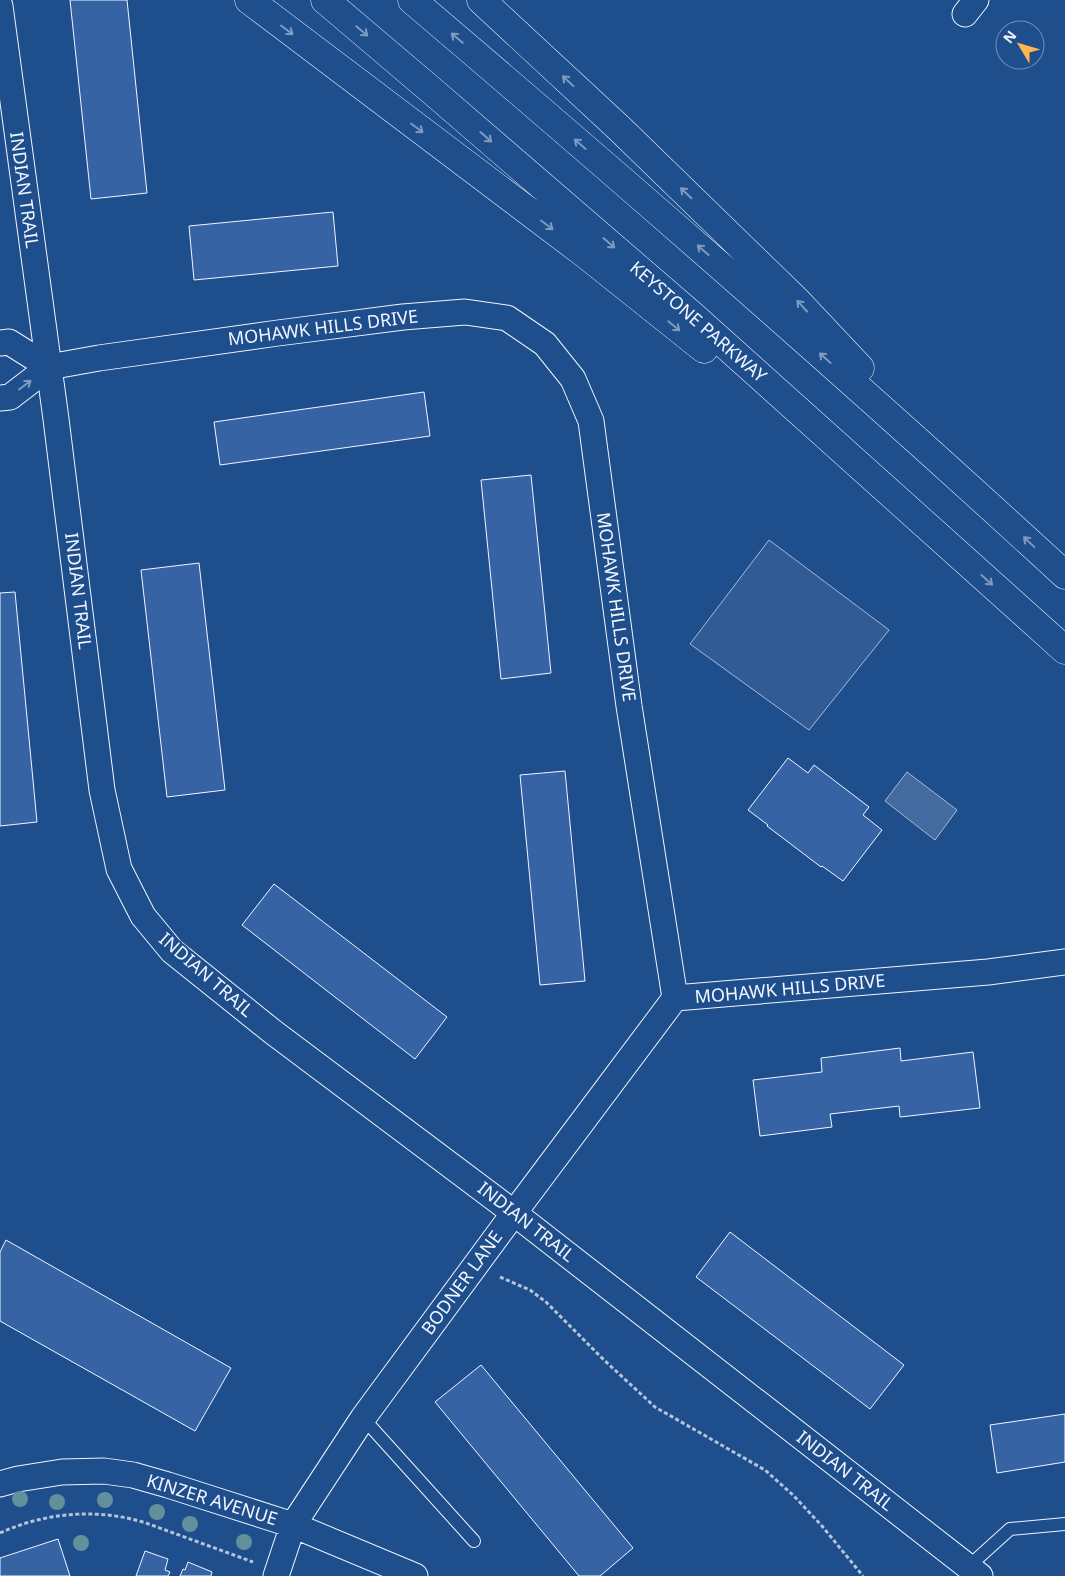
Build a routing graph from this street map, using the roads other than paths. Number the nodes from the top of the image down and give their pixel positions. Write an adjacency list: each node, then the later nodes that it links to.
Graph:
1 (249, 0): 10 (highway, one-way to 10)
2 (325, 0): 10 (highway, KEYSTONE PARKWAY, one-way to 10)
3 (412, 0): 9 (highway, one-way to 3)
4 (481, 0): 9 (highway, one-way to 4)
5 (0, 6): 7 (street, INDIAN TRAIL)
6 (0, 344): 7 (street)
7 (49, 367): 8 (street, MOHAWK HILLS DRIVE, one-way to 7); 14 (street, MOHAWK HILLS DRIVE); 15 (street, INDIAN TRAIL)
8 (0, 398)
9 (992, 508): 11 (highway, one-way to 9)
10 (951, 547): 12 (highway, KEYSTONE PARKWAY, one-way to 12)
11 (1065, 575)
12 (1065, 650)
13 (1065, 962): 14 (street, MOHAWK HILLS DRIVE)
14 (675, 998): 15 (street, BODNER LANE)
15 (514, 1213): 16 (street, BODNER LANE); 21 (street, INDIAN TRAIL)
16 (363, 1418): 19 (street, BODNER LANE); 20 (lane)
17 (0, 1484): 19 (street, KINZER AVENUE)
18 (1065, 1524): 21 (lane)
19 (293, 1525): 22 (street, BODNER LANE); 23 (street, KINZER AVENUE)
20 (474, 1541)
21 (974, 1571)
22 (277, 1573)
23 (415, 1576)

